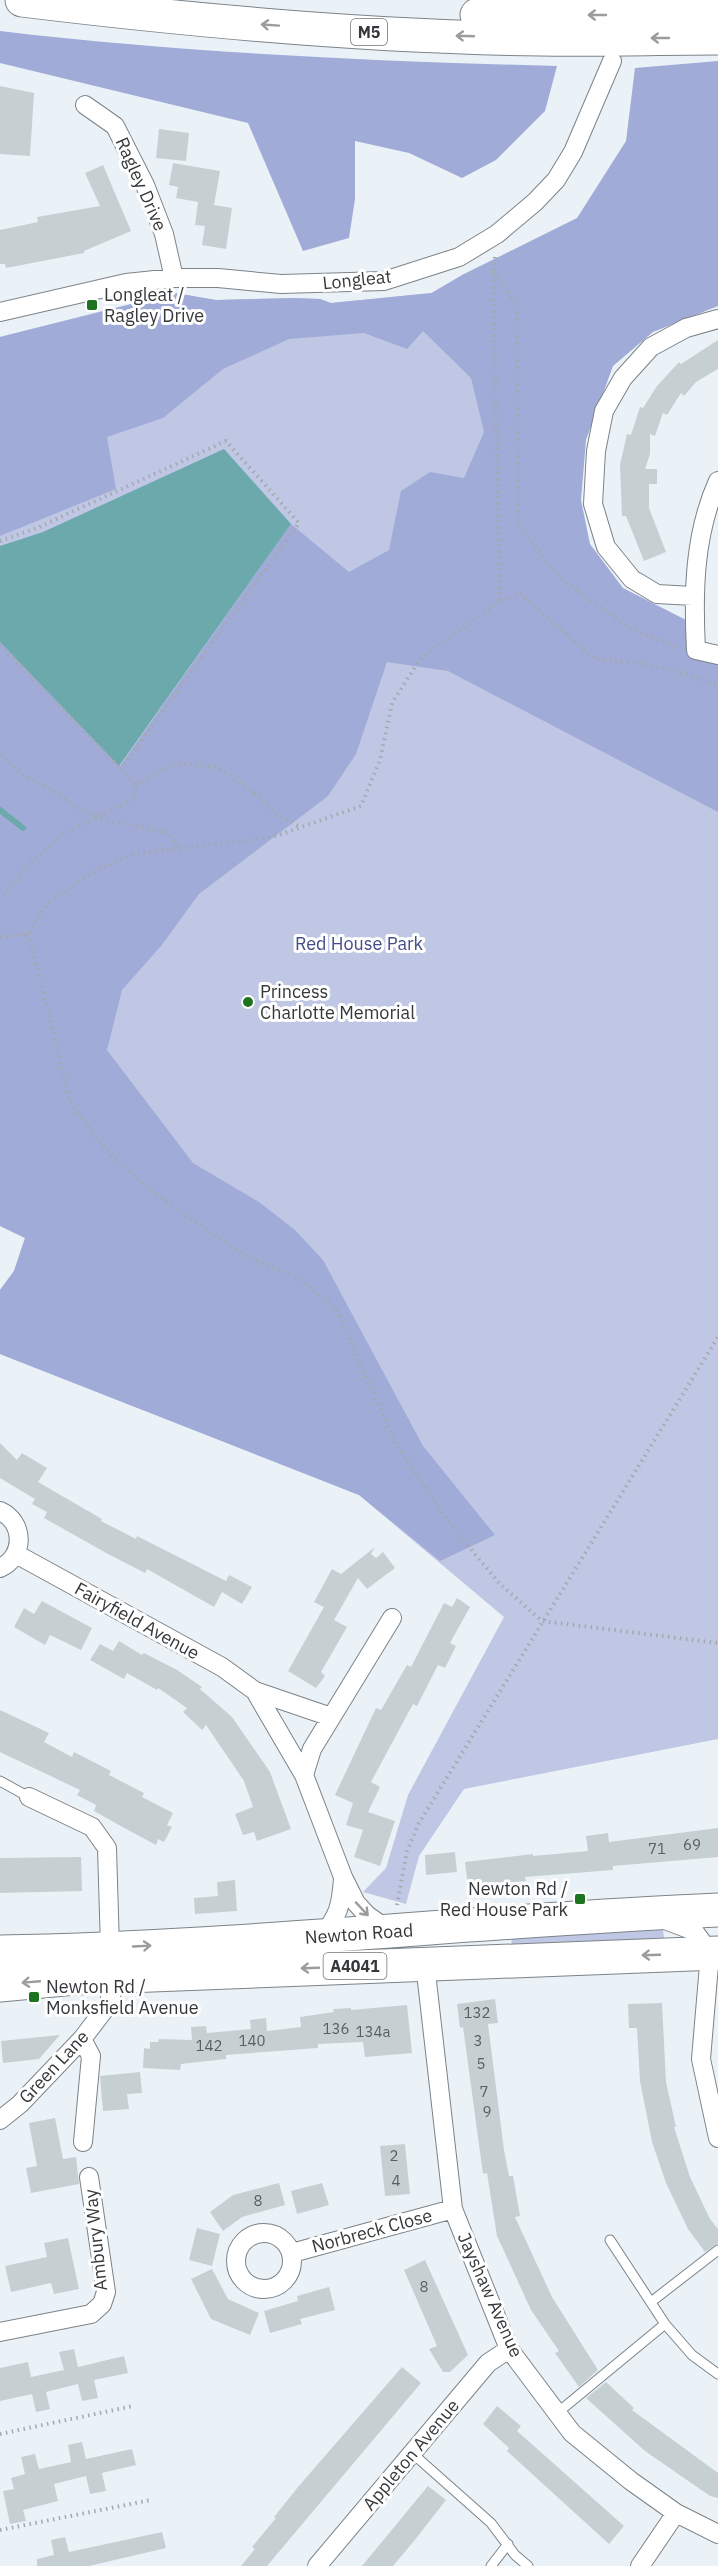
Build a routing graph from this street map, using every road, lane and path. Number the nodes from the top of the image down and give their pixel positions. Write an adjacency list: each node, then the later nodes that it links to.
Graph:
1 (22, 0): 4 (highway, M5, one-way to 1)
2 (240, 0): 3 (highway, one-way to 2)
3 (718, 15)
4 (718, 38)
5 (612, 61): 7 (street, Longleat)
6 (85, 105): 9 (street, Ragley Drive)
7 (497, 234): 8 (path); 9 (street, Longleat)
8 (493, 272): 15 (path); 17 (path)
9 (174, 278): 10 (street, Longleat)
10 (0, 312)
11 (718, 319): 14 (street)
12 (718, 481): 14 (street)
13 (0, 541): 21 (path)
14 (693, 596): 17 (street)
15 (500, 601): 19 (path); 24 (path)
16 (0, 645): 21 (path)
17 (696, 650): 18 (street)
18 (718, 655)
19 (718, 685)
20 (0, 755): 23 (path)
21 (121, 769): 22 (path)
22 (136, 785): 23 (path); 24 (path)
23 (99, 818): 25 (path); 26 (path)
24 (300, 827): 25 (path)
25 (180, 848): 27 (path)
26 (0, 899)
27 (28, 934): 28 (path); 34 (path)
28 (0, 937)
29 (718, 1337): 34 (path)
30 (0, 1511): 31 (street)
31 (16, 1554): 32 (street); 36 (street, Fairyfield Avenue)
32 (0, 1568)
33 (392, 1618): 37 (street)
34 (542, 1621): 35 (path); 44 (path)
35 (718, 1643)
36 (255, 1691): 37 (street, Fairyfield Avenue); 38 (street, Fairyfield Avenue)
37 (331, 1717): 38 (street)
38 (304, 1775): 41 (street, Fairyfield Avenue)
39 (0, 1781): 40 (lane)
40 (29, 1797): 48 (street, Green Lane)
41 (343, 1877): 44 (street, Fairyfield Avenue, one-way to 44); 45 (street, Fairyfield Avenue)
42 (718, 1910): 43 (highway, Newton Road / A4041)
43 (634, 1913): 44 (highway, Newton Road / A4041); 46 (street)
44 (392, 1932): 45 (highway, Newton Road / A4041)
45 (322, 1936): 48 (highway, Newton Road / A4041, one-way to 45)
46 (715, 1948): 49 (highway, Newton Road / A4041, one-way to 49); 52 (street)
47 (0, 1952): 48 (highway, Newton Road / A4041)
48 (114, 1962): 49 (highway, Newton Road / A4041, one-way to 48); 50 (highway, Newton Road / A4041, one-way to 50); 51 (street, Green Lane)
49 (425, 1964): 57 (street, Jayshaw Avenue)
50 (0, 1985)
51 (82, 2039): 53 (street, Green Lane); 55 (street)
52 (714, 2104): 54 (street)
53 (0, 2120)
54 (718, 2138)
55 (83, 2142)
56 (89, 2177): 63 (street, Ambury Way)
57 (453, 2209): 60 (street, Norbreck Close); 64 (street, Jayshaw Avenue)
58 (610, 2240): 61 (lane)
59 (718, 2250): 61 (lane)
60 (291, 2253)
61 (651, 2302): 62 (lane)
62 (665, 2324): 65 (lane); 67 (lane)
63 (0, 2332)
64 (509, 2349): 67 (street, Jayshaw Avenue); 69 (street, Appleton Avenue)
65 (718, 2374)
66 (133, 2406): 68 (path)
67 (556, 2414): 71 (street, Jayshaw Avenue)
68 (0, 2434)
69 (412, 2453): 74 (lane); 75 (street, Appleton Avenue)
70 (151, 2500): 72 (path)
71 (676, 2513): 73 (street, Jayshaw Avenue); 78 (street)
72 (0, 2530)
73 (718, 2534)
74 (508, 2544): 76 (lane); 77 (lane)
75 (317, 2566)
76 (491, 2566)
77 (528, 2566)
78 (640, 2566)

